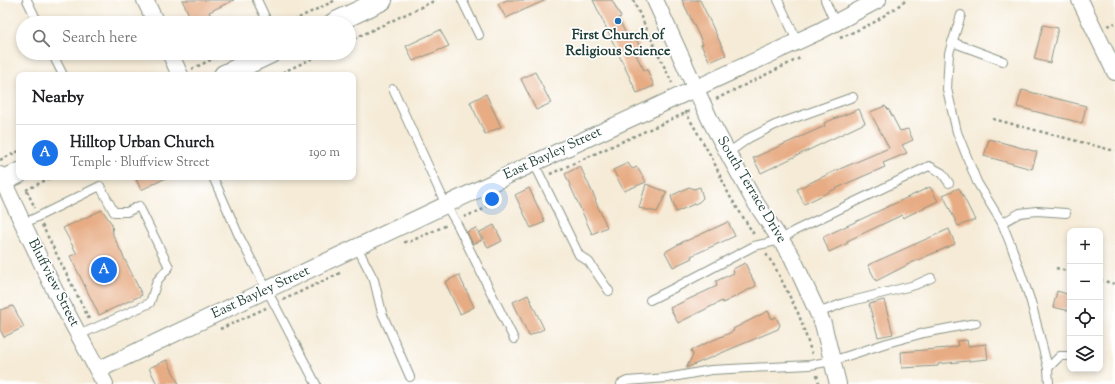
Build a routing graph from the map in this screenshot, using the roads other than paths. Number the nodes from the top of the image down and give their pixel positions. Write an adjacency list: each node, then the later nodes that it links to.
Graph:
1 (27, 0): 11 (lane)
2 (145, 0): 12 (street)
3 (257, 0): 13 (lane)
4 (462, 0): 17 (lane)
5 (655, 0): 29 (street, South Terrace Drive)
6 (778, 0): 18 (lane)
7 (826, 0): 16 (lane)
8 (878, 0): 16 (street, East Bayley Street)
9 (1080, 0): 27 (street)
10 (379, 1): 14 (street)
11 (35, 16)
12 (153, 16)
13 (265, 16)
14 (348, 16)
15 (960, 16): 19 (lane)
16 (835, 22): 18 (street, East Bayley Street)
17 (479, 36)
18 (798, 41): 29 (street, East Bayley Street)
19 (952, 42): 23 (lane); 38 (lane)
20 (56, 60): 24 (lane)
21 (175, 60): 25 (street)
22 (256, 60): 26 (street)
23 (1003, 60)
24 (62, 72)
25 (183, 72)
26 (230, 72)
27 (1115, 72)
28 (393, 89): 36 (lane)
29 (696, 89): 31 (street, South Terrace Drive); 32 (street, East Bayley Street)
30 (853, 97): 31 (lane)
31 (728, 153): 40 (street, South Terrace Drive)
32 (534, 163): 36 (street, East Bayley Street); 44 (lane)
33 (5, 178): 39 (street, Bluffview Street)
34 (214, 180): 43 (lane)
35 (949, 184): 40 (lane)
36 (446, 205): 41 (street, East Bayley Street); 49 (lane)
37 (1066, 213): 38 (lane)
38 (1002, 223): 52 (lane)
39 (23, 224): 48 (street, Bluffview Street); 48 (lane)
40 (781, 240): 45 (lane); 46 (street, South Terrace Drive)
41 (360, 254): 43 (street, East Bayley Street); 54 (lane)
42 (931, 278): 46 (lane)
43 (268, 290): 53 (street, East Bayley Street); 55 (lane)
44 (609, 291)
45 (650, 300)
46 (818, 313): 51 (street, South Terrace Drive)
47 (976, 323): 51 (lane)
48 (86, 332): 53 (street, Bluffview Street)
49 (514, 339)
50 (1067, 356): 52 (lane)
51 (832, 361): 56 (lane); 57 (street, South Terrace Drive)
52 (1048, 368): 58 (lane)
53 (102, 377)
54 (410, 377)
55 (316, 384)
56 (621, 384)
57 (838, 384)
58 (1049, 384)

